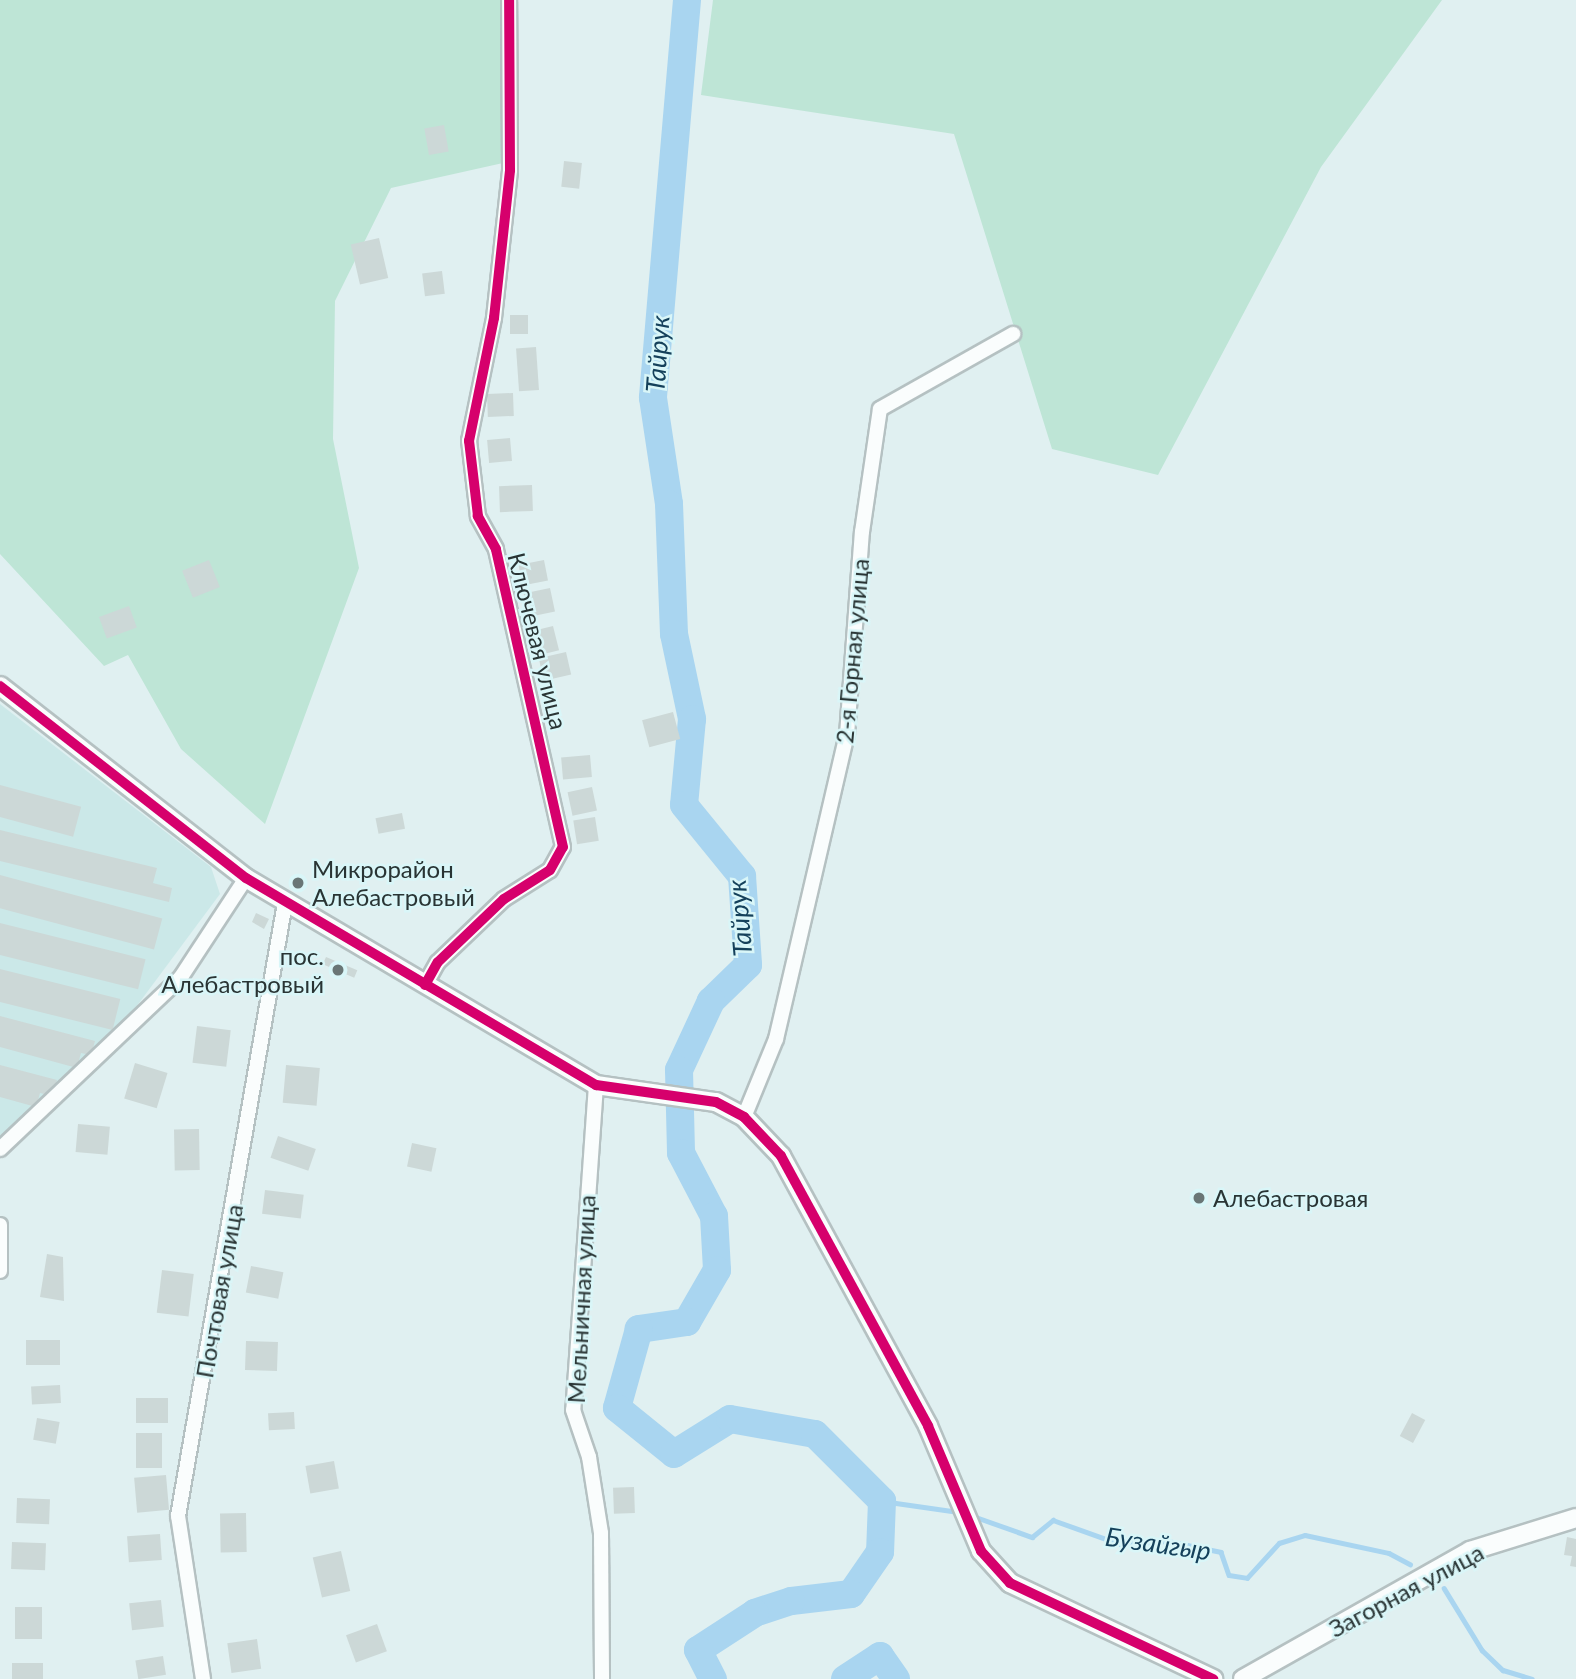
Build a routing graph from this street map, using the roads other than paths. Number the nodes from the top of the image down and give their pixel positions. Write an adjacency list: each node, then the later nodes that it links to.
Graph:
1 (509, 0): 6 (street, Ключевая улица)
2 (1013, 334): 8 (street, 2-я Горная улица)
3 (0, 686): 4 (street)
4 (246, 878): 5 (street); 9 (street)
5 (285, 903): 6 (street); 13 (street, Почтовая улица)
6 (425, 985): 7 (street)
7 (596, 1085): 8 (street); 14 (street, Мельничная улица)
8 (744, 1117): 15 (street)
9 (0, 1149)
10 (0, 1225): 11 (street)
11 (0, 1271)
12 (1576, 1518): 16 (street, Загорная улица)
13 (203, 1679)
14 (602, 1679)
15 (1213, 1679)
16 (1243, 1679)

